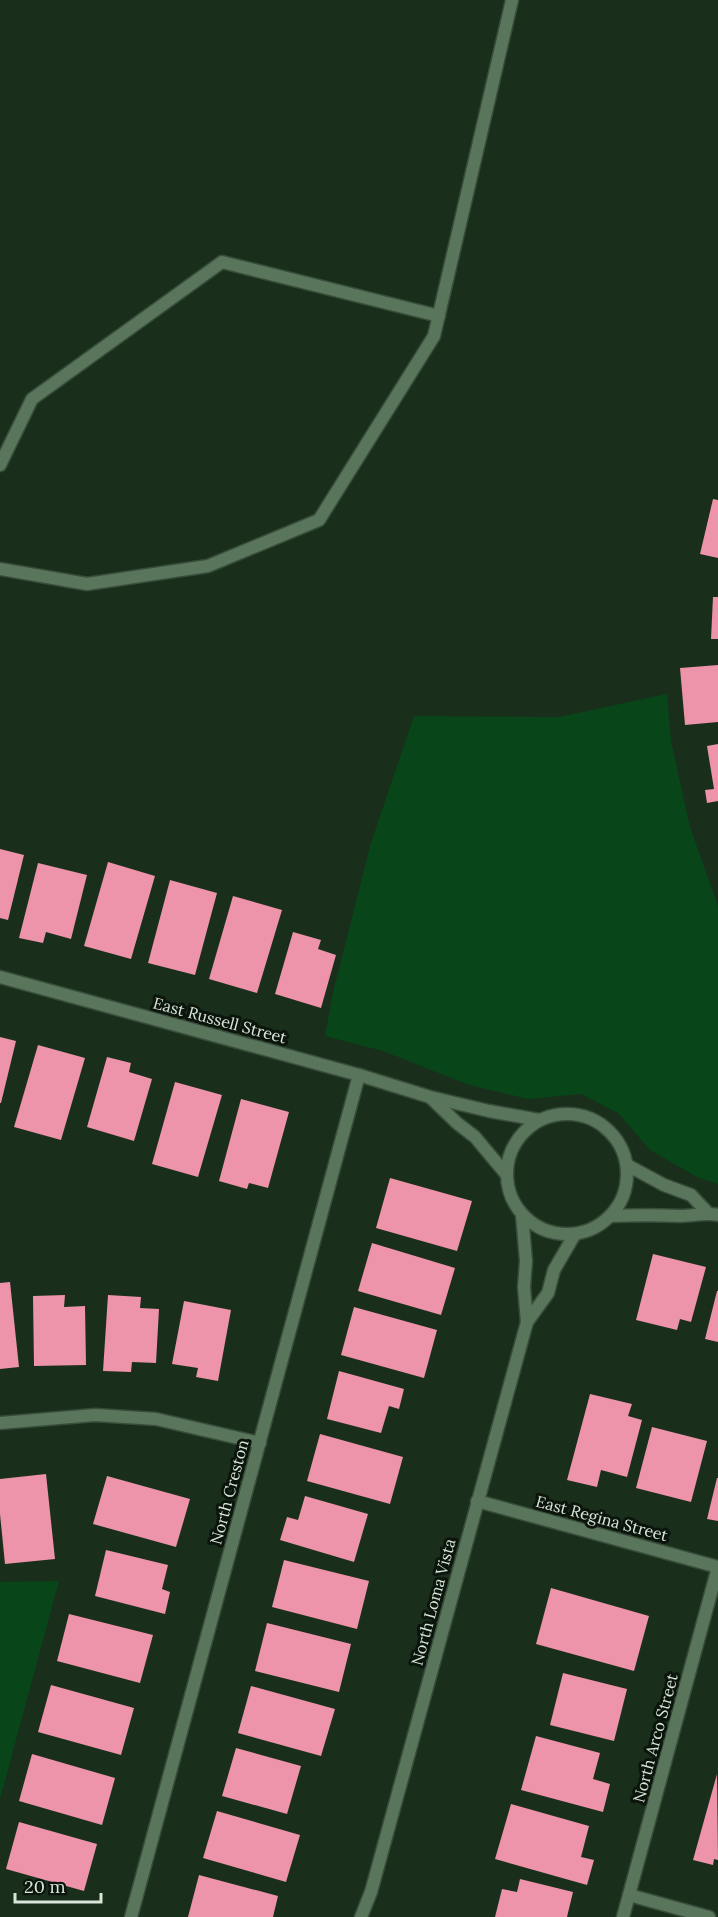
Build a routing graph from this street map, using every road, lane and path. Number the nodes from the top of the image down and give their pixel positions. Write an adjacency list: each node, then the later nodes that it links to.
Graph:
1 (512, 0): 2 (street)
2 (439, 316): 3 (street); 4 (street)
3 (0, 465)
4 (0, 569)
5 (0, 977): 6 (street, East Russell Street)
6 (359, 1075): 7 (street, East Russell Street); 17 (street, North Creston)
7 (430, 1097): 8 (street, East Russell Street); 10 (street, East Russell Street)
8 (539, 1120): 9 (street); 10 (street)
9 (627, 1165): 11 (street); 13 (street)
10 (506, 1174): 12 (street)
11 (713, 1214): 13 (street)
12 (522, 1215): 14 (street); 15 (street, North Loma Vista)
13 (610, 1216): 14 (street)
14 (574, 1234): 15 (street, North Loma Vista)
15 (527, 1322): 18 (street, North Loma Vista)
16 (0, 1423): 17 (street)
17 (260, 1443): 22 (street, North Creston)
18 (477, 1502): 19 (street, East Regina Street); 20 (street, North Loma Vista)
19 (718, 1567): 21 (street, North Arco Street)
20 (371, 1892): 23 (street, North Loma Vista); 24 (street, North Loma Vista)
21 (629, 1895): 25 (street, North Arco Street); 26 (street)
22 (130, 1917)
23 (361, 1917)
24 (367, 1917)
25 (623, 1917)
26 (709, 1917)

